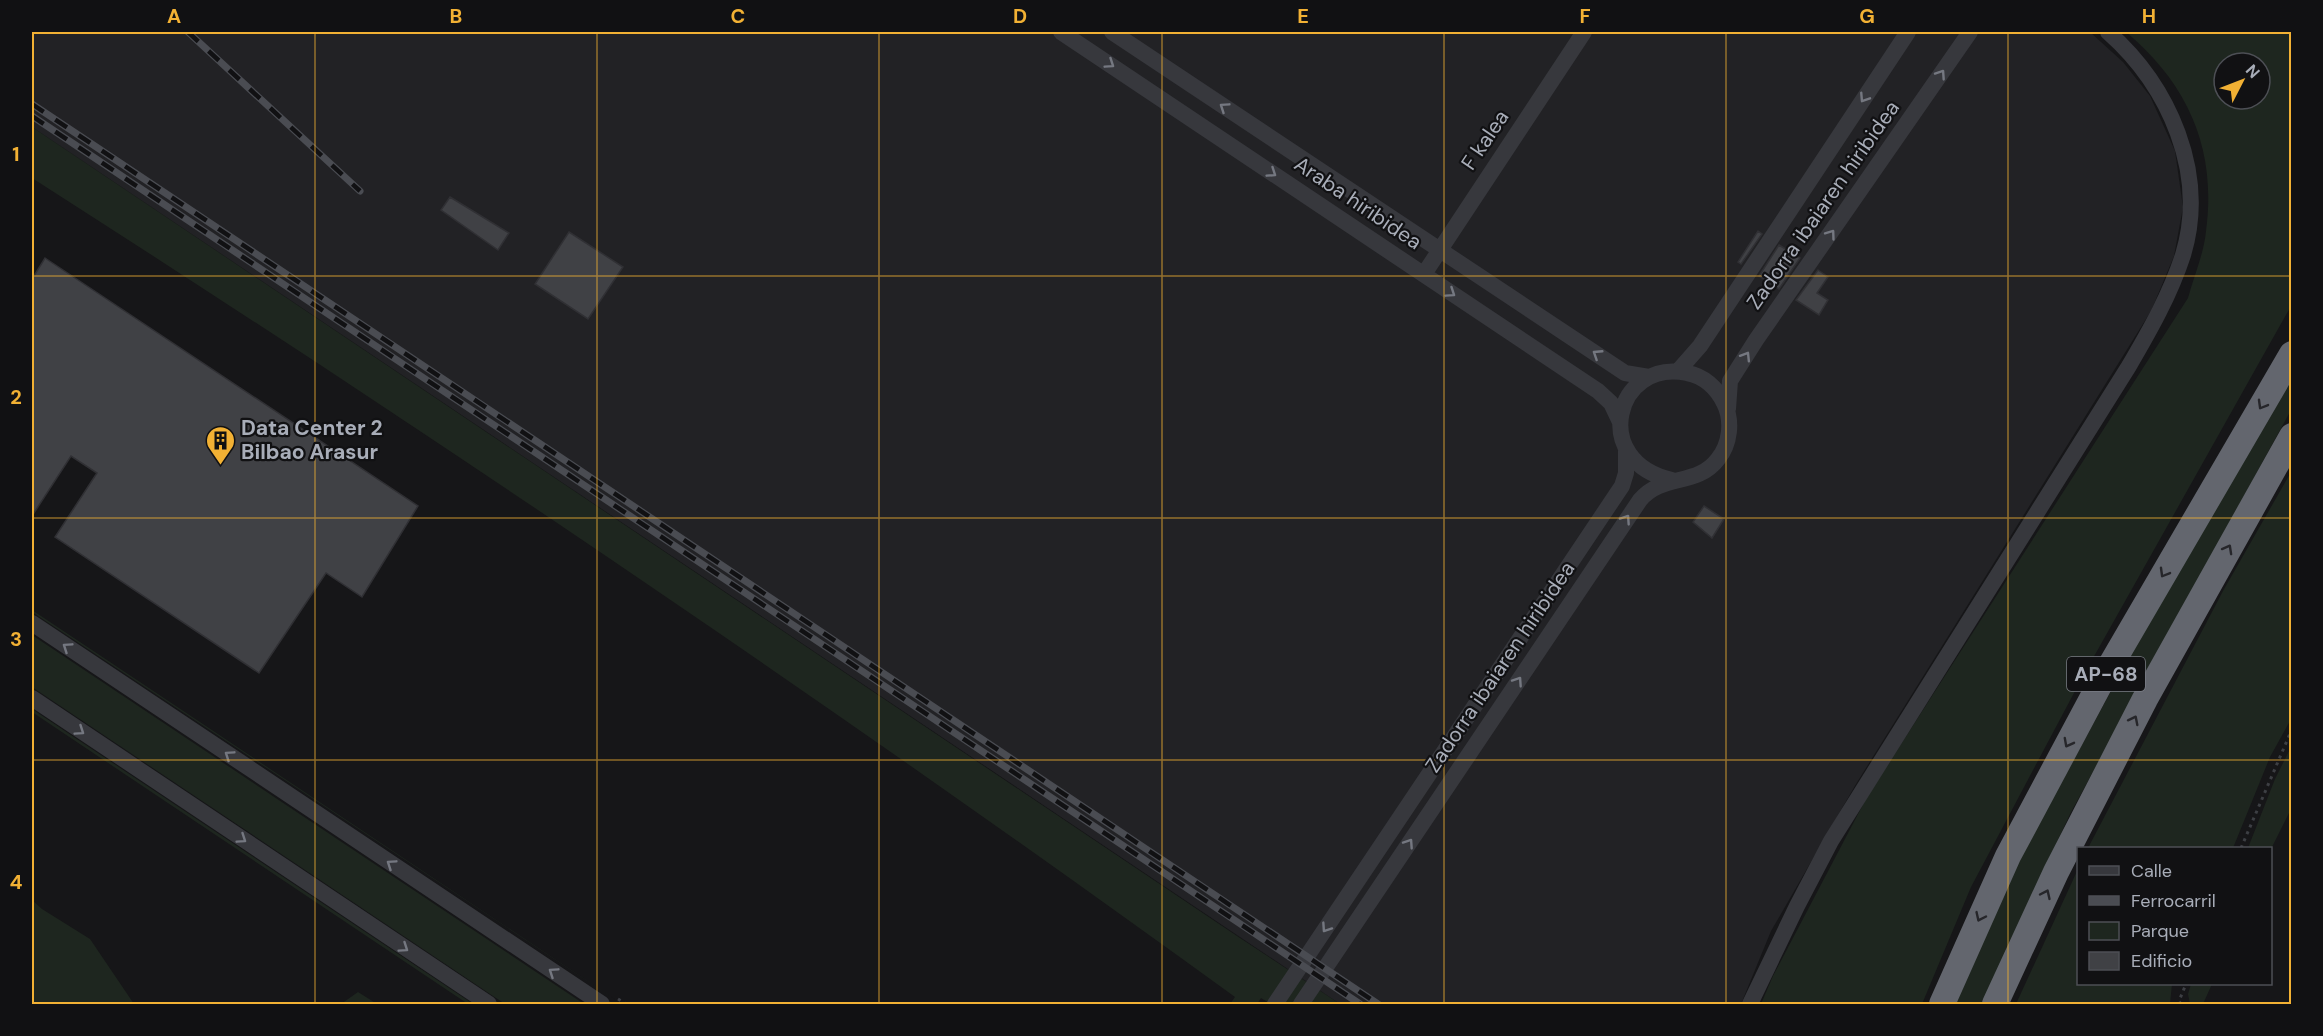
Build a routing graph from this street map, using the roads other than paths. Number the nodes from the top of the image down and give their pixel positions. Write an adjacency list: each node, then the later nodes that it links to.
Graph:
1 (1061, 32): 8 (street, Araba hiribidea, one-way to 8)
2 (1112, 32): 7 (street, Araba hiribidea, one-way to 2)
3 (1584, 32): 7 (street, F kalea)
4 (1908, 32): 10 (street, Zadorra ibaiaren hiribidea, one-way to 10)
5 (1970, 32): 12 (street, Zadorra ibaiaren hiribidea, one-way to 5)
6 (2108, 32): 23 (street)
7 (1439, 250): 8 (street, F kalea); 11 (street, Araba hiribidea, one-way to 7)
8 (1424, 274): 13 (street, Araba hiribidea, one-way to 13)
9 (2292, 354): 24 (highway, AP-68, one-way to 24)
10 (1677, 370): 11 (street); 12 (street)
11 (1649, 376): 13 (street)
12 (1728, 410): 16 (street)
13 (1620, 422): 15 (street)
14 (2292, 436): 25 (highway, AP-68, one-way to 14)
15 (1626, 451): 16 (street); 21 (street, Zadorra ibaiaren hiribidea, one-way to 21)
16 (1672, 480): 22 (street, Zadorra ibaiaren hiribidea, one-way to 16)
17 (32, 623): 20 (street, one-way to 17)
18 (32, 698): 19 (street, one-way to 19)
19 (489, 1005)
20 (602, 1005)
21 (1275, 1005)
22 (1301, 1005)
23 (1750, 1005)
24 (1942, 1005)
25 (1995, 1005)

